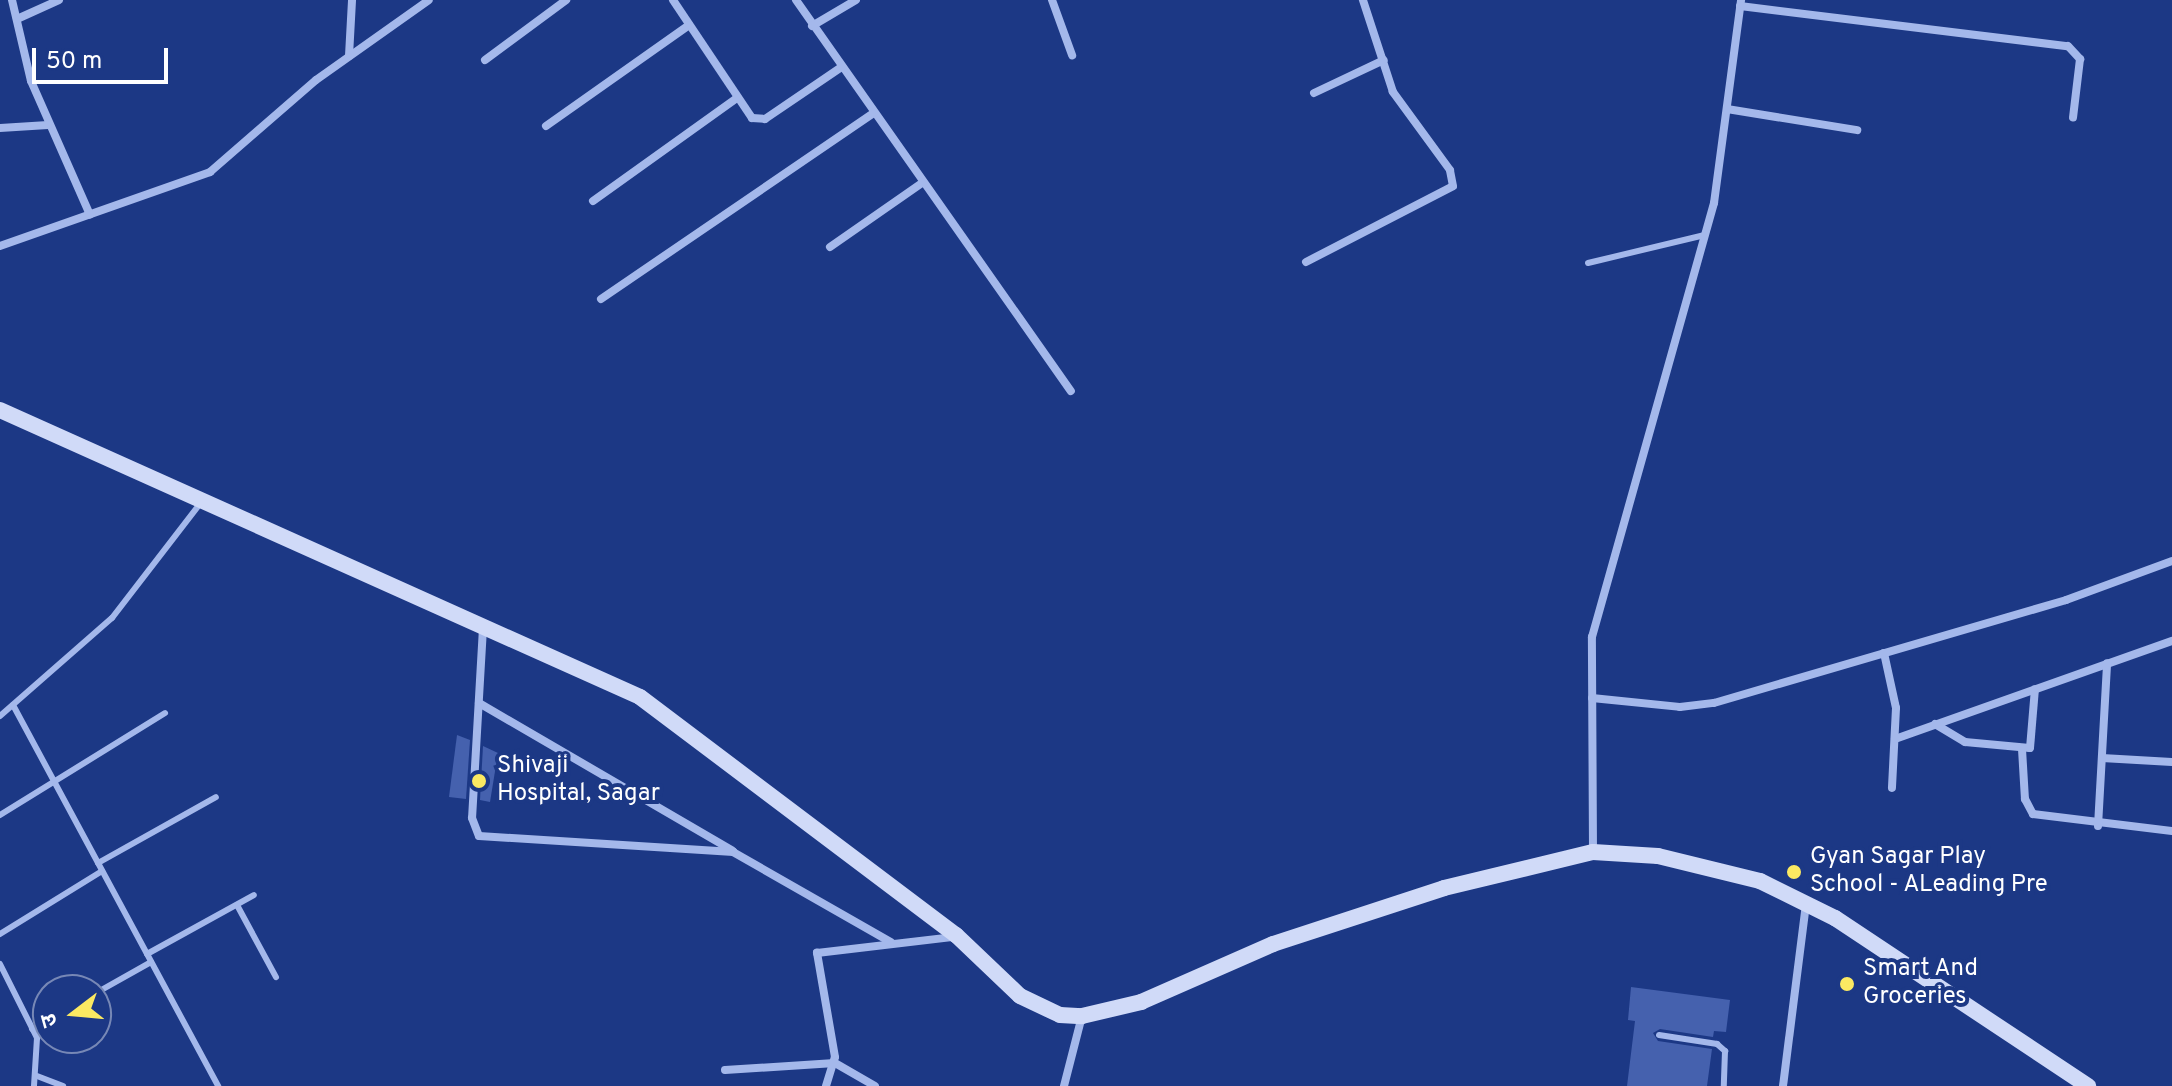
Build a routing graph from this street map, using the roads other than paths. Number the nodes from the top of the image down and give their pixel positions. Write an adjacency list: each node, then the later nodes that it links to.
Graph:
1 (12, 0): 12 (street)
2 (59, 0): 12 (street)
3 (352, 0): 16 (street)
4 (429, 0): 16 (street)
5 (566, 0): 17 (street)
6 (673, 0): 13 (street)
7 (796, 0): 14 (street)
8 (856, 0): 14 (street)
9 (1052, 0): 15 (street)
10 (1363, 0): 18 (street)
11 (1740, 3): 22 (street); 24 (street)
12 (17, 19): 25 (street)
13 (689, 25): 21 (street); 26 (street)
14 (812, 26): 19 (street)
15 (1072, 55)
16 (349, 56): 31 (street)
17 (485, 60)
18 (1384, 60): 20 (street); 35 (street)
19 (840, 68): 21 (street); 23 (street)
20 (1314, 93)
21 (737, 98): 30 (street)
22 (1727, 109): 28 (street); 32 (street)
23 (872, 114): 29 (street); 37 (street)
24 (2073, 118)
25 (48, 125): 27 (street); 31 (street)
26 (546, 126)
27 (0, 128)
28 (1857, 130)
29 (922, 183): 34 (street); 38 (street)
30 (593, 201)
31 (90, 215): 33 (street)
32 (1705, 235): 36 (lane); 47 (street)
33 (0, 246)
34 (830, 247)
35 (1306, 262)
36 (1588, 263)
37 (601, 299)
38 (1071, 391)
39 (0, 410): 40 (main road)
40 (202, 501): 42 (main road); 49 (lane)
41 (2172, 561): 44 (street)
42 (483, 627): 48 (street); 71 (main road)
43 (2172, 641): 45 (street)
44 (1884, 653): 47 (street); 53 (street)
45 (2107, 663): 46 (street); 55 (street)
46 (2035, 689): 52 (street); 54 (street)
47 (1592, 698): 63 (street)
48 (479, 703): 64 (street); 64 (street)
49 (13, 705): 51 (lane); 57 (lane)
50 (165, 713): 57 (lane)
51 (0, 716)
52 (1935, 724): 53 (street); 54 (street)
53 (1895, 739): 58 (street)
54 (2022, 749): 61 (street)
55 (2102, 758): 56 (street); 61 (street)
56 (2172, 762)
57 (54, 782): 60 (lane); 65 (lane)
58 (1892, 788)
59 (216, 797): 65 (lane)
60 (0, 815)
61 (2098, 826): 62 (street)
62 (2172, 831)
63 (1593, 852): 68 (main road); 78 (main road)
64 (743, 856): 72 (street)
65 (98, 863): 66 (lane)
66 (102, 871): 70 (lane); 73 (lane)
67 (254, 895): 69 (lane)
68 (1806, 904): 92 (street); 93 (main road)
69 (237, 905): 73 (lane); 76 (lane)
70 (0, 934)
71 (955, 937): 72 (street); 78 (main road)
72 (891, 942): 82 (street)
73 (147, 954): 74 (lane)
74 (151, 962): 77 (lane); 87 (lane)
75 (0, 964): 79 (lane)
76 (276, 977)
77 (112, 984)
78 (1082, 1016): 90 (street)
79 (32, 1029)
80 (1659, 1035): 91 (lane)
81 (39, 1054): 84 (lane)
82 (835, 1063): 83 (street); 88 (street); 89 (street)
83 (725, 1070)
84 (37, 1076): 85 (lane); 86 (lane)
85 (34, 1086)
86 (63, 1086)
87 (218, 1086)
88 (826, 1086)
89 (875, 1086)
90 (1064, 1086)
91 (1724, 1086)
92 (1783, 1086)
93 (2088, 1086)

